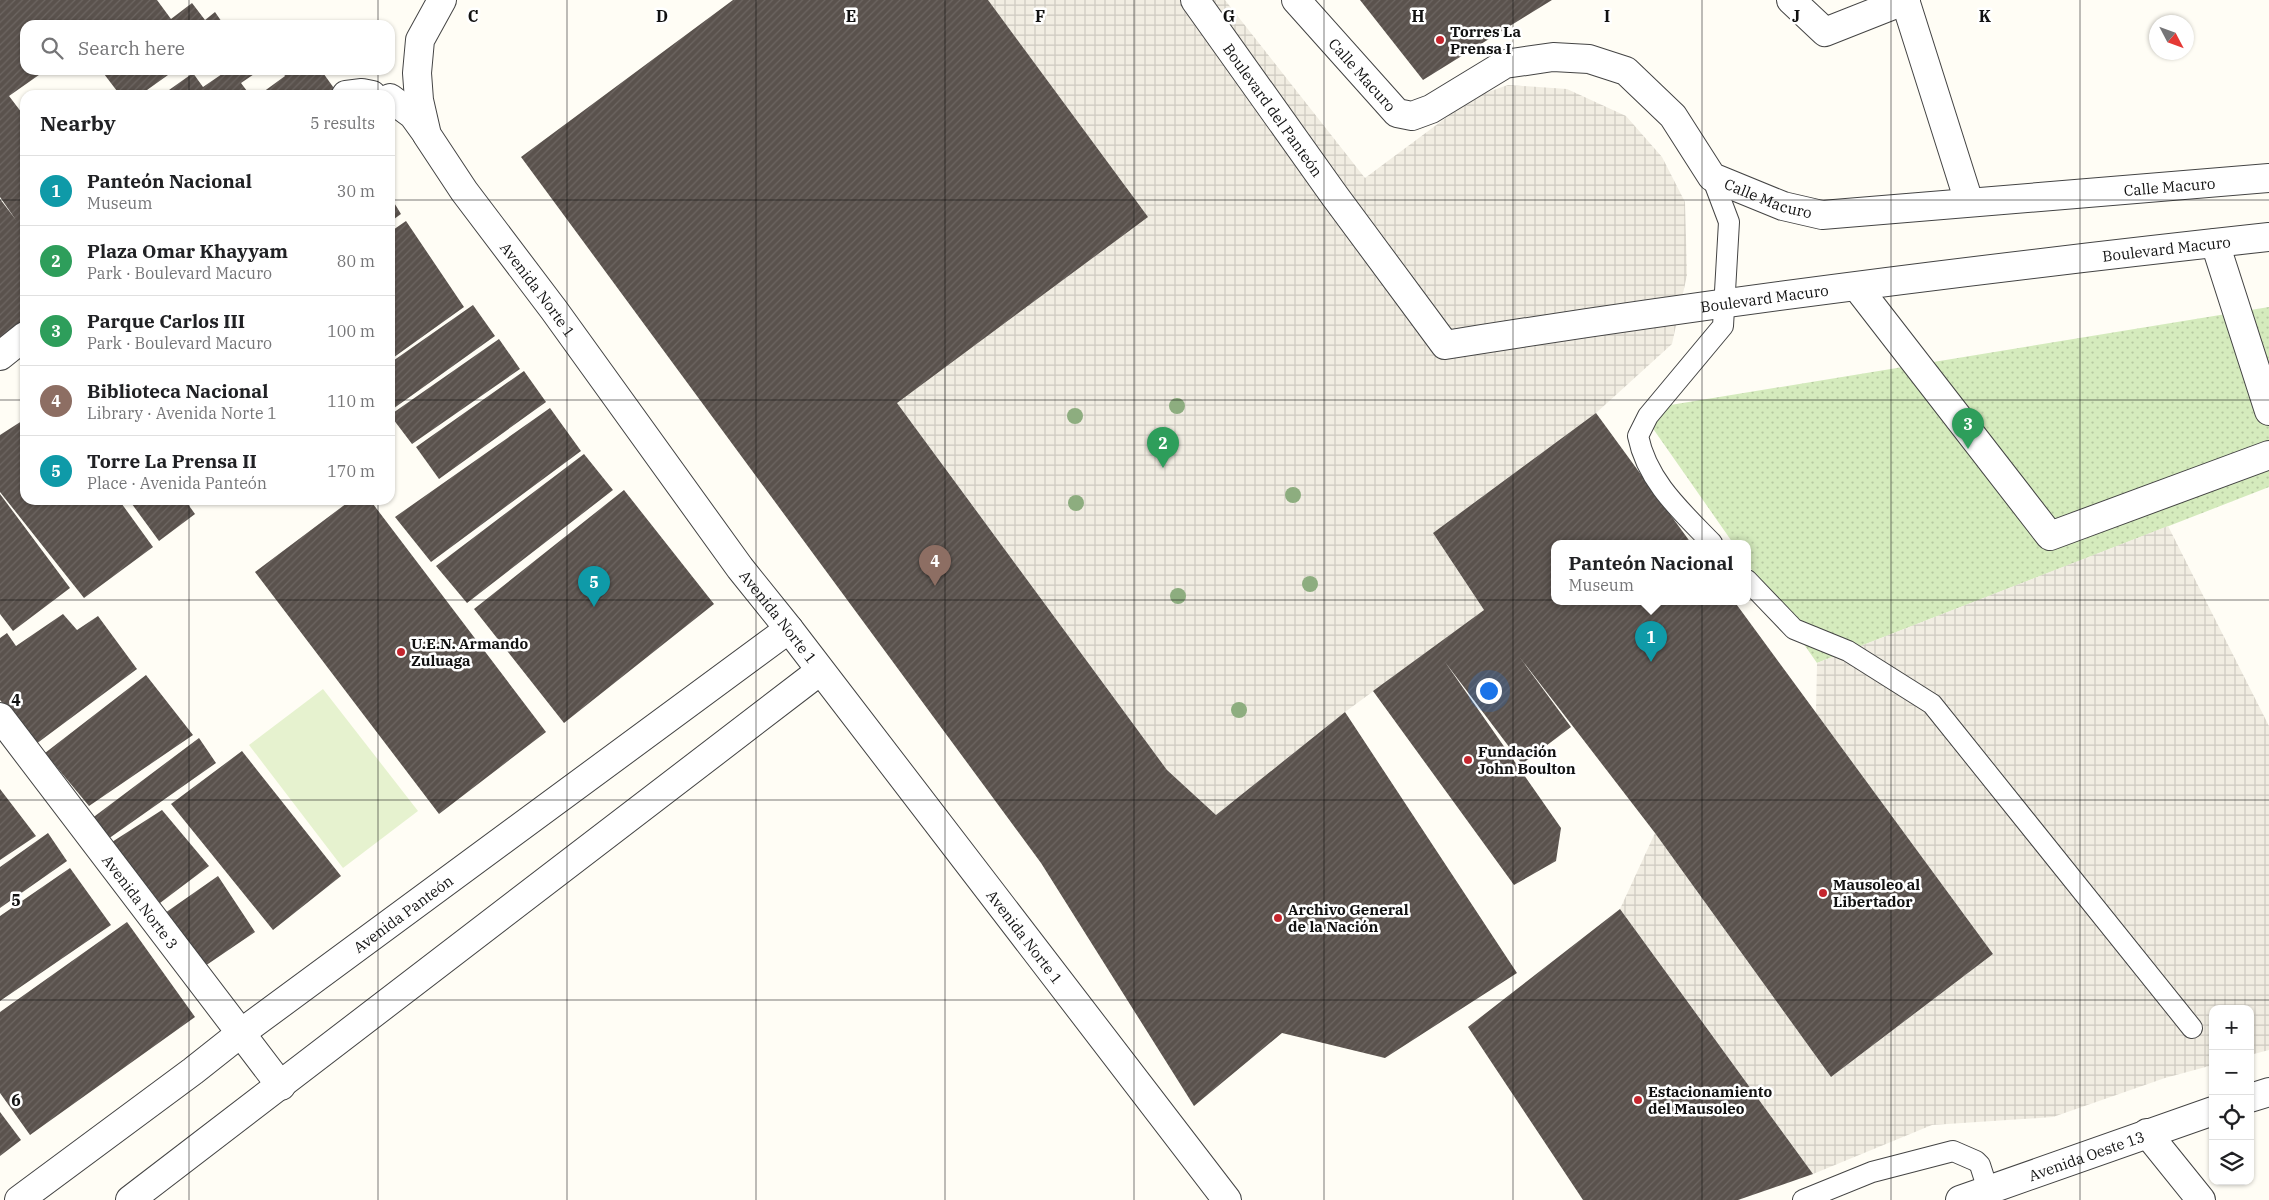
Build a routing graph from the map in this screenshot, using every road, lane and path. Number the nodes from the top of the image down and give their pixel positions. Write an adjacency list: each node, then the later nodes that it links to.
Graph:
1 (442, 0): 7 (street, Avenida Norte 1)
2 (1195, 0): 10 (street, Boulevard del Panteón)
3 (1296, 0): 8 (street, Calle Macuro)
4 (1791, 0): 5 (street)
5 (1905, 0): 11 (street)
6 (395, 102): 7 (street)
7 (427, 135): 22 (street, Avenida Norte 1)
8 (1712, 177): 11 (street, Calle Macuro); 15 (lane)
9 (2269, 178): 11 (street, Calle Macuro)
10 (1334, 195): 15 (street, Boulevard Macuro)
11 (1969, 202)
12 (2269, 237): 13 (street, Boulevard Macuro)
13 (2215, 243): 14 (street, Boulevard Macuro); 18 (street)
14 (1857, 287): 15 (street, Boulevard Macuro); 19 (street)
15 (1724, 304): 20 (lane)
16 (20, 340): 17 (street)
17 (0, 356)
18 (2269, 411)
19 (2269, 455)
20 (1709, 540)
21 (1751, 584): 25 (lane)
22 (789, 629): 23 (street, Avenida Norte 1); 26 (street, Avenida Panteón)
23 (820, 671): 27 (street); 35 (street, Avenida Norte 1)
24 (0, 717): 26 (street, Avenida Norte 3)
25 (2192, 1028)
26 (240, 1033): 27 (street, Avenida Norte 3); 33 (street, Avenida Panteón)
27 (280, 1086): 34 (street)
28 (2269, 1092): 29 (street)
29 (2254, 1097)
30 (2209, 1112): 31 (street, Avenida Oeste 13)
31 (2147, 1133): 32 (street, Avenida Oeste 13); 38 (street)
32 (1988, 1195): 36 (lane); 37 (street, Avenida Oeste 13)
33 (19, 1200)
34 (130, 1200)
35 (1227, 1200)
36 (1803, 1200)
37 (1960, 1200)
38 (2201, 1200)

